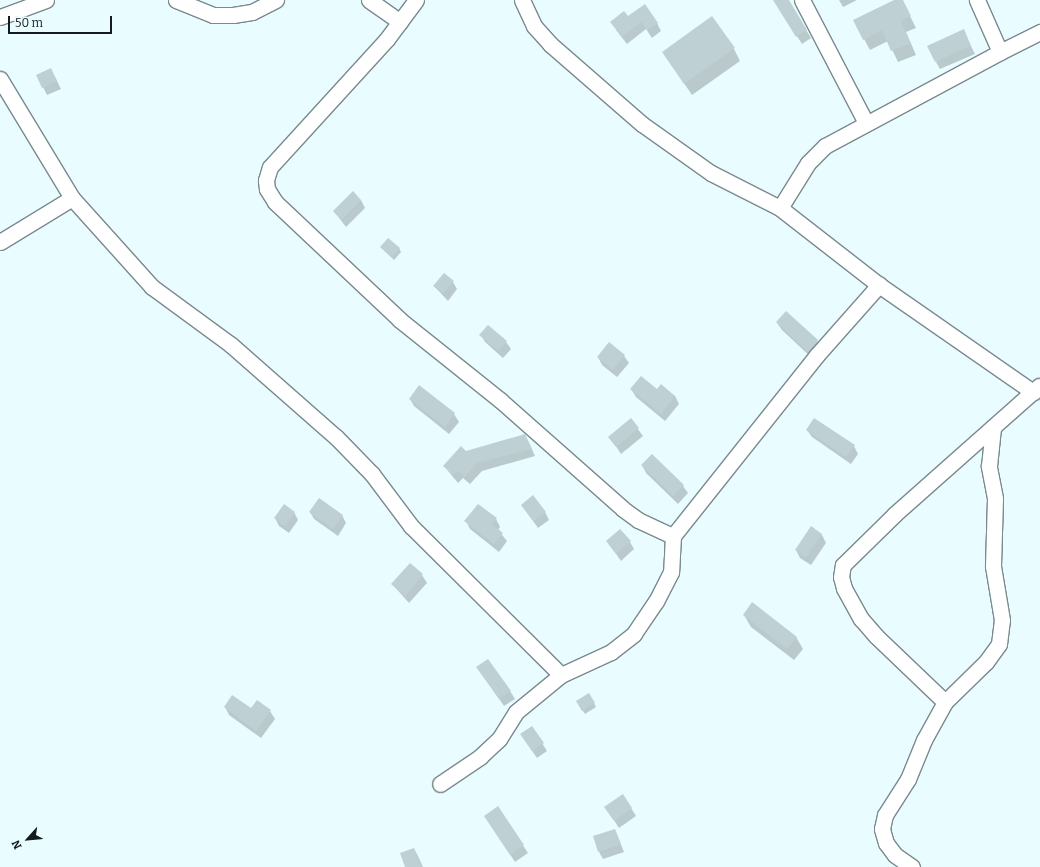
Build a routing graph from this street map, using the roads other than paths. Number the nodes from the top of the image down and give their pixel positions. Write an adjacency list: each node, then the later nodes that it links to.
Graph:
1 (46, 0): 9 (street)
2 (176, 0): 3 (street)
3 (276, 0)
4 (368, 0): 10 (street)
5 (416, 0): 10 (street)
6 (522, 0): 16 (street)
7 (802, 0): 14 (street)
8 (977, 0): 12 (street)
9 (0, 17)
10 (400, 22): 21 (street)
11 (1040, 32): 12 (street)
12 (1000, 52): 14 (street)
13 (0, 79): 15 (street)
14 (866, 123): 16 (street)
15 (72, 198): 17 (street); 22 (street)
16 (780, 208): 18 (street)
17 (0, 242)
18 (879, 285): 19 (street); 21 (street)
19 (1037, 389): 20 (street)
20 (993, 427): 23 (street); 23 (street)
21 (673, 536): 22 (street)
22 (561, 675): 24 (street)
23 (945, 702): 25 (street)
24 (440, 784)
25 (912, 867)

